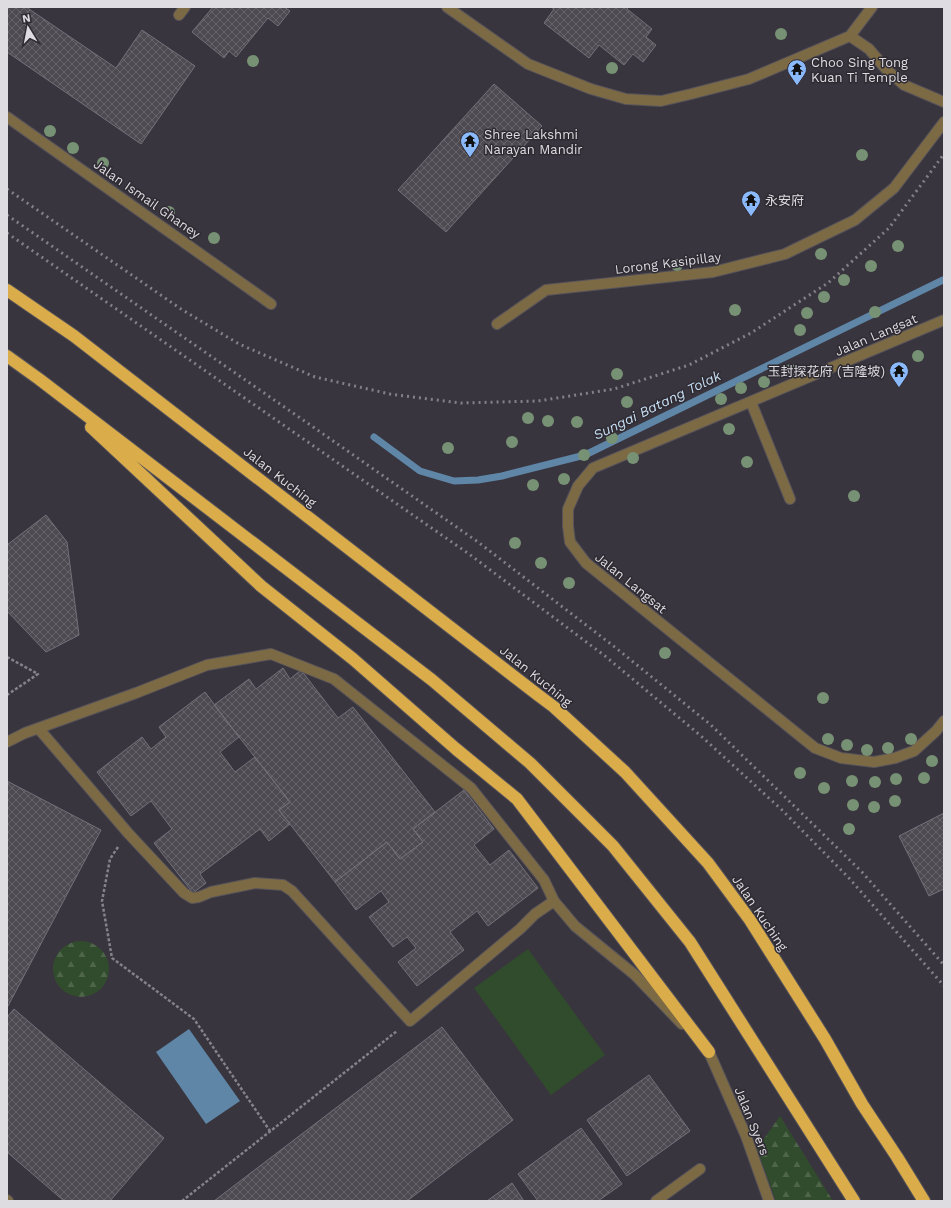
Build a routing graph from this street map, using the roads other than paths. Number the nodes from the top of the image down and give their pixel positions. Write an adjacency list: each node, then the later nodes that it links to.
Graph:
1 (447, 7): 3 (street)
2 (872, 7): 3 (street)
3 (850, 36): 4 (street)
4 (944, 102)
5 (7, 116): 8 (street, Jalan Ismail Ghaney)
6 (944, 122): 10 (street, Lorong Kasipillay)
7 (7, 290): 24 (highway, Jalan Kuching)
8 (271, 304)
9 (944, 320): 13 (street, Jalan Langsat)
10 (497, 324)
11 (7, 356): 12 (highway)
12 (39, 379): 19 (highway); 23 (highway)
13 (751, 402): 14 (street); 15 (street, Jalan Langsat)
14 (790, 499)
15 (944, 721)
16 (39, 729): 17 (street); 18 (street); 18 (street)
17 (7, 742)
18 (554, 901): 19 (street)
19 (709, 1052): 22 (street, Jalan Syers)
20 (700, 1169): 21 (street)
21 (656, 1201)
22 (769, 1201)
23 (854, 1201)
24 (924, 1201)

